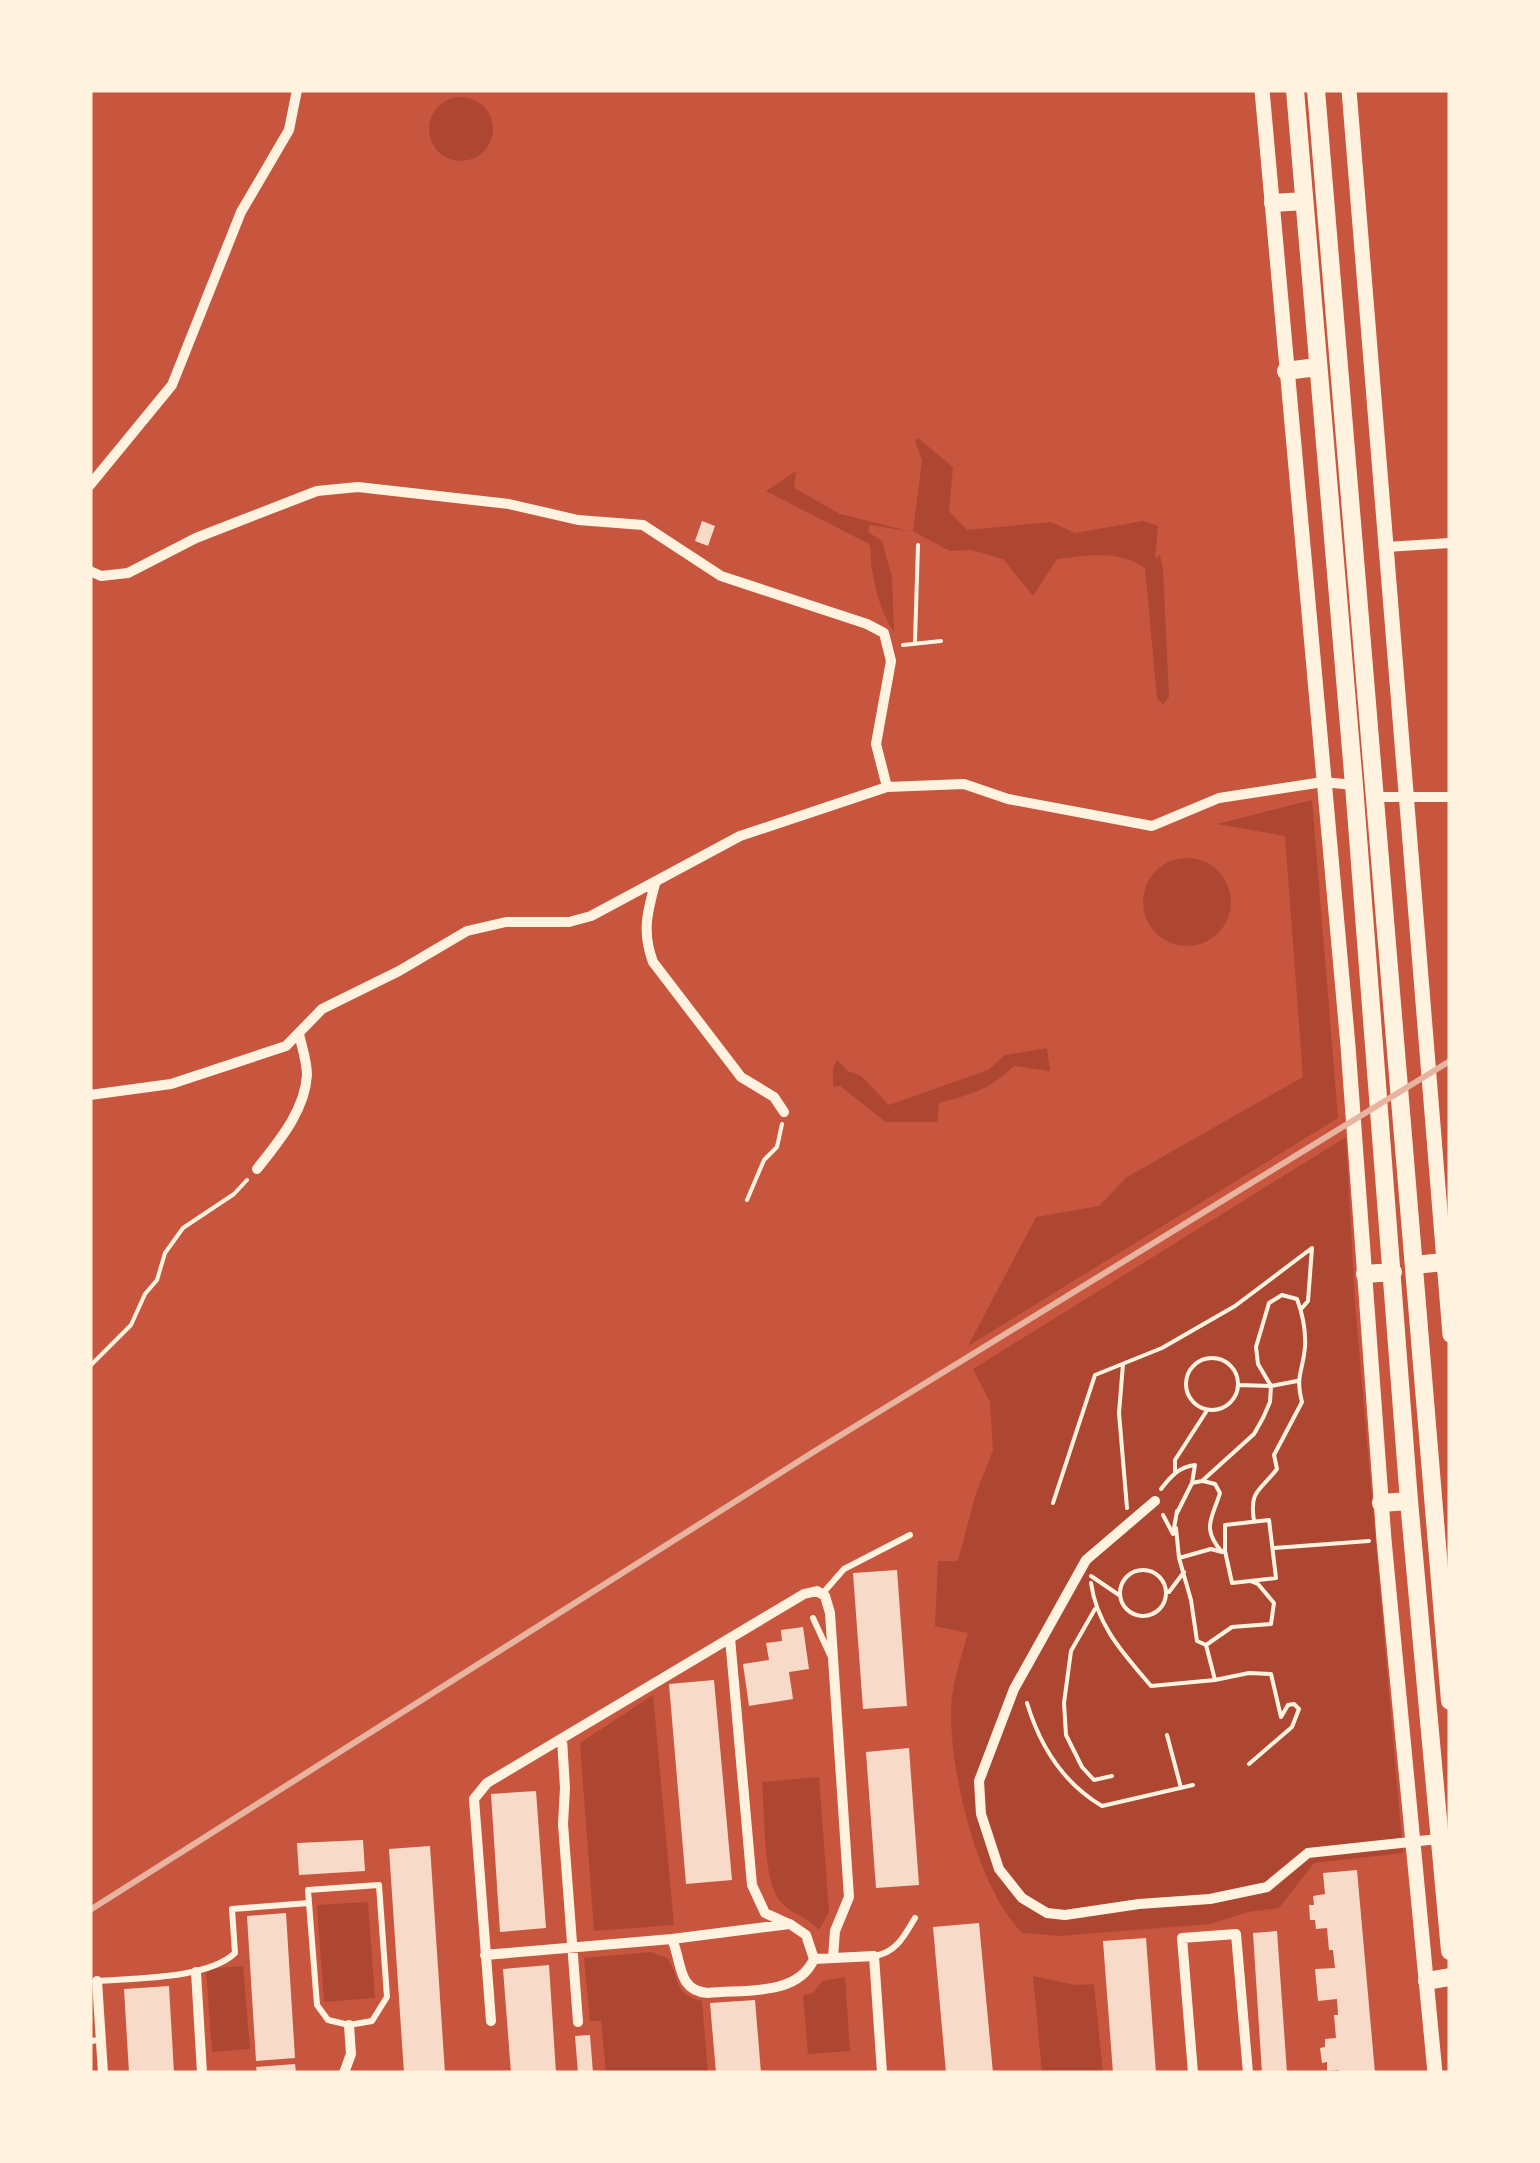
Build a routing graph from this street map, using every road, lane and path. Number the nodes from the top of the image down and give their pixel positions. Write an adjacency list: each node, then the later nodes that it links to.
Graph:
1 (297, 90): 10 (street)
2 (1262, 90): 7 (street)
3 (1294, 90): 6 (main road)
4 (1316, 90): 21 (main road)
5 (1349, 90): 13 (street)
6 (1304, 200): 7 (main road); 8 (main road)
7 (1273, 203): 9 (street)
8 (1317, 367): 9 (main road); 19 (main road)
9 (1286, 371): 18 (street)
10 (90, 485)
11 (1450, 542): 13 (street)
12 (918, 545): 16 (path)
13 (1386, 546): 23 (street)
14 (90, 571): 17 (street)
15 (942, 641): 16 (path)
16 (915, 642): 17 (path)
17 (888, 649): 20 (street)
18 (1322, 782): 19 (street); 20 (street); 33 (street)
19 (1354, 785): 21 (main road); 32 (main road)
20 (887, 787): 24 (street)
21 (1376, 797): 23 (street); 31 (main road)
22 (1450, 797): 23 (street)
23 (1406, 799): 30 (street)
24 (654, 884): 25 (street); 27 (street)
25 (299, 1034): 26 (street); 28 (street)
26 (90, 1095)
27 (784, 1112): 29 (path)
28 (258, 1169): 37 (path)
29 (747, 1200)
30 (1444, 1262): 31 (main road); 35 (street)
31 (1414, 1265): 45 (main road)
32 (1393, 1272): 33 (main road); 47 (main road)
33 (1365, 1274): 48 (street)
34 (1300, 1310): 36 (path); 38 (path); 40 (path)
35 (1450, 1336)
36 (1123, 1364): 49 (path); 51 (path)
37 (90, 1366)
38 (1296, 1381): 40 (path); 52 (path)
39 (1239, 1385): 40 (path); 41 (path); 41 (path)
40 (1271, 1386): 43 (path)
41 (1206, 1410): 42 (path)
42 (1174, 1473): 44 (path); 46 (path)
43 (1202, 1481): 44 (path); 56 (path)
44 (1192, 1482): 50 (path)
45 (1441, 1497): 70 (main road)
46 (1155, 1501): 50 (path); 51 (street)
47 (1410, 1501): 48 (main road); 77 (main road)
48 (1381, 1502): 54 (street)
49 (1053, 1503)
50 (1177, 1512): 57 (path)
51 (1129, 1522): 69 (street)
52 (1254, 1522): 55 (path); 56 (path)
53 (910, 1534): 60 (lane)
54 (1384, 1540): 55 (path); 78 (street)
55 (1272, 1548): 59 (path)
56 (1223, 1551): 57 (path); 59 (path)
57 (1179, 1558): 58 (path)
58 (1184, 1572): 61 (path); 66 (path)
59 (1249, 1581): 66 (path)
60 (822, 1594): 65 (street); 67 (street)
61 (1167, 1594): 62 (path); 62 (path)
62 (1119, 1596): 63 (path)
63 (1095, 1610): 68 (path); 74 (path)
64 (813, 1618): 67 (lane)
65 (730, 1638): 72 (street); 81 (street)
66 (1206, 1645): 68 (path)
67 (833, 1661): 87 (street)
68 (1214, 1680): 73 (path)
69 (1014, 1689): 76 (path); 78 (street)
70 (1450, 1701)
71 (1166, 1735): 76 (path)
72 (562, 1739): 83 (street); 85 (street)
73 (1249, 1764)
74 (1112, 1776)
75 (1193, 1785): 76 (path)
76 (1181, 1788)
77 (1444, 1842): 78 (street); 84 (main road)
78 (1412, 1843): 92 (street)
79 (309, 1903): 89 (lane); 95 (lane); 95 (lane)
80 (915, 1918): 86 (lane)
81 (790, 1924): 82 (street); 88 (street)
82 (672, 1939): 83 (street); 88 (street)
83 (572, 1947): 85 (street); 94 (street)
84 (1450, 1952)
85 (486, 1955): 93 (street)
86 (874, 1956): 87 (street); 100 (street)
87 (834, 1958): 88 (street)
88 (814, 1959)
89 (196, 1972): 91 (lane); 98 (street)
90 (1450, 1978): 92 (main road)
91 (97, 1981): 96 (street)
92 (1427, 1982): 103 (street)
93 (491, 2021)
94 (578, 2022)
95 (349, 2025): 99 (street)
96 (95, 2040): 97 (street)
97 (103, 2073)
98 (202, 2073)
99 (344, 2073)
100 (882, 2073)
101 (1193, 2073): 102 (street)
102 (1248, 2073)
103 (1434, 2073)

